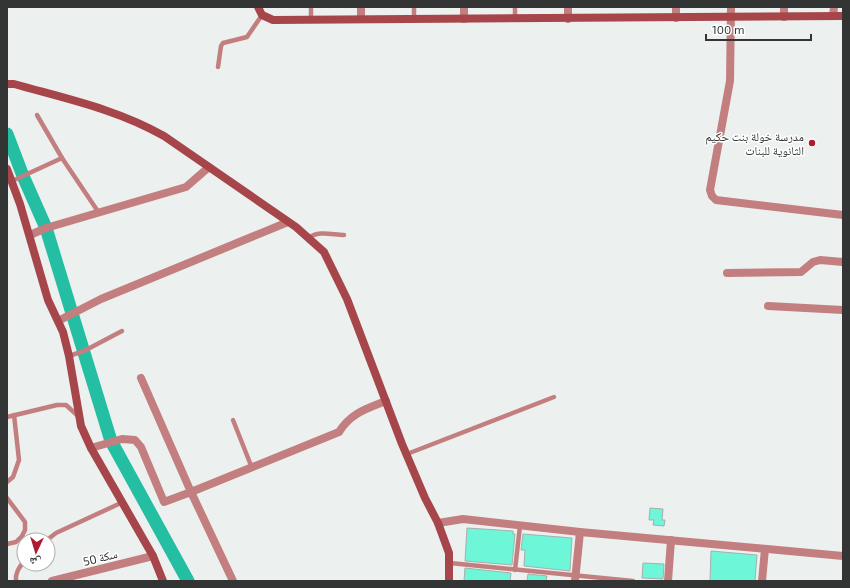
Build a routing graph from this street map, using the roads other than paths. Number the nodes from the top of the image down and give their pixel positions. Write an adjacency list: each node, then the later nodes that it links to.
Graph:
1 (258, 7): 12 (street)
2 (311, 7): 23 (lane)
3 (361, 7): 18 (street)
4 (414, 7): 19 (lane)
5 (464, 7): 20 (street)
6 (515, 7): 21 (lane)
7 (568, 7): 22 (street)
8 (676, 7): 16 (street)
9 (731, 7): 17 (street)
10 (784, 7): 15 (street)
11 (834, 7): 13 (street)
12 (262, 15): 23 (street); 24 (lane)
13 (833, 16): 14 (street); 15 (street)
14 (843, 16)
15 (784, 17): 17 (street)
16 (676, 18): 17 (street); 22 (street)
17 (732, 18): 32 (street)
18 (361, 19): 19 (street); 23 (street)
19 (414, 19): 20 (street)
20 (464, 19): 21 (street)
21 (515, 19): 22 (street)
22 (568, 19)
23 (311, 20)
24 (218, 67)
25 (7, 84): 28 (street)
26 (37, 115): 27 (lane)
27 (62, 158): 30 (lane); 31 (lane)
28 (209, 168): 31 (street); 33 (street)
29 (7, 170): 30 (street)
30 (10, 182): 34 (street)
31 (99, 213): 34 (street)
32 (843, 215)
33 (288, 222): 36 (street); 41 (street)
34 (30, 235): 41 (street)
35 (344, 235): 36 (lane)
36 (309, 238): 46 (street)
37 (843, 262): 38 (street)
38 (727, 274)
39 (768, 306): 40 (street)
40 (843, 310)
41 (58, 321): 43 (street)
42 (122, 331): 43 (lane)
43 (69, 356): 49 (street)
44 (141, 378): 55 (street)
45 (554, 397): 52 (lane)
46 (386, 401): 52 (street); 53 (street)
47 (14, 415): 48 (lane); 49 (lane); 54 (lane)
48 (7, 417)
49 (80, 417): 51 (street)
50 (233, 420): 53 (lane)
51 (91, 448): 55 (street); 57 (street)
52 (406, 454): 58 (street)
53 (252, 468): 55 (street)
54 (7, 482)
55 (191, 492): 72 (street)
56 (7, 498): 63 (lane)
57 (123, 502): 61 (lane); 65 (street)
58 (438, 523): 59 (street); 67 (street)
59 (520, 526): 60 (street); 68 (lane)
60 (580, 532): 62 (street); 69 (street)
61 (56, 533)
62 (671, 540): 64 (street); 75 (street)
63 (7, 544)
64 (765, 549): 66 (street); 76 (street)
65 (154, 556): 70 (street, سكة 50); 71 (street)
66 (843, 556)
67 (450, 563): 68 (lane); 73 (street)
68 (515, 570): 69 (lane)
69 (576, 578): 74 (lane)
70 (52, 581)
71 (163, 581)
72 (233, 581)
73 (449, 581)
74 (633, 581)
75 (668, 581)
76 (762, 581)

